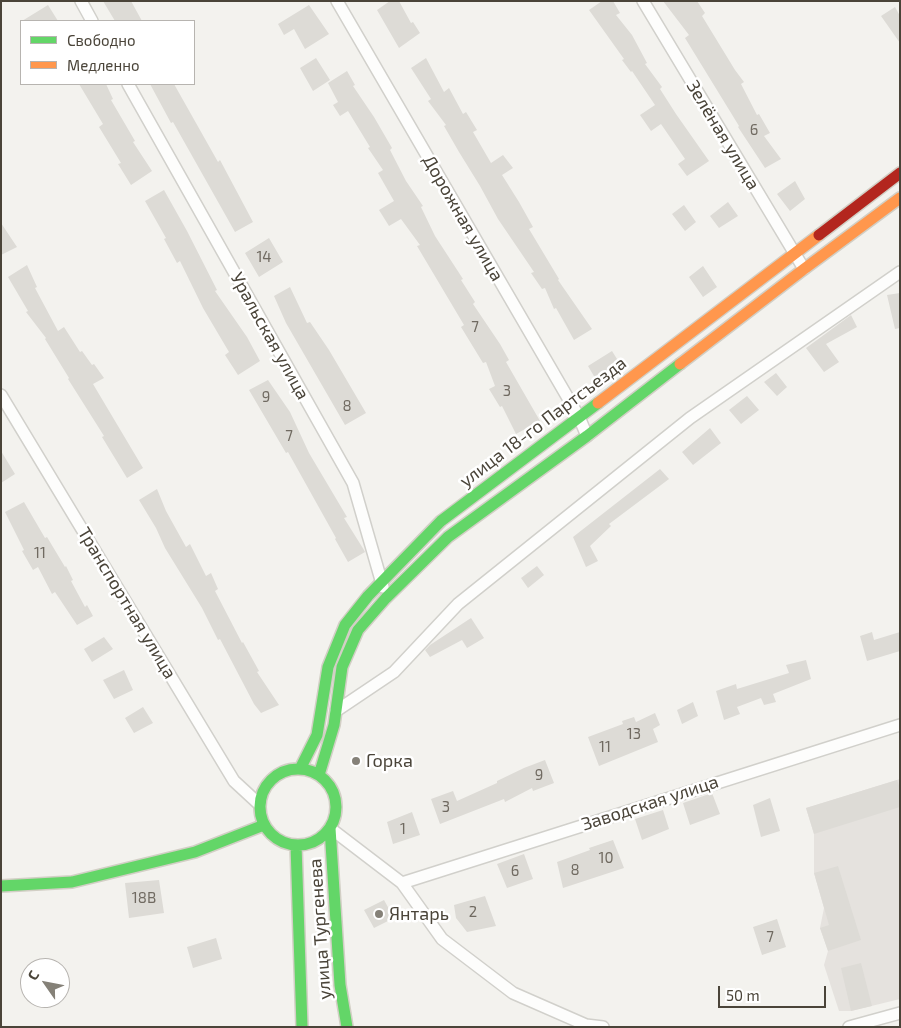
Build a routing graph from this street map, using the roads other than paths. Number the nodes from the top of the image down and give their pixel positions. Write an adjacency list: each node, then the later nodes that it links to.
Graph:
1 (81, 1): 4 (street)
2 (337, 1): 12 (street, Дорожная улица)
3 (643, 1): 8 (street, Зелёная улица)
4 (91, 20)
5 (129, 85): 14 (street, Уральская улица)
6 (900, 173): 8 (main road, улица 18-го Партсъезда)
7 (900, 198): 9 (main road, улица 18-го Партсъезда)
8 (795, 254): 9 (street, Зелёная улица); 12 (main road, улица 18-го Партсъезда)
9 (804, 269): 13 (main road, улица 18-го Партсъезда)
10 (900, 272): 16 (street)
11 (1, 395): 20 (street, Транспортная улица)
12 (579, 417): 13 (street, Дорожная улица); 14 (main road, улица 18-го Партсъезда)
13 (588, 436): 15 (main road, улица 18-го Партсъезда)
14 (382, 581): 15 (street, Уральская улица); 18 (main road, улица 18-го Партсъезда)
15 (386, 598): 16 (main road, улица 18-го Партсъезда)
16 (336, 711): 19 (main road, улица 18-го Партсъезда)
17 (900, 725): 24 (street, Заводская улица)
18 (300, 769): 19 (main road); 20 (main road)
19 (319, 775): 22 (main road)
20 (260, 805): 21 (main road)
21 (264, 825): 23 (main road); 25 (main road)
22 (330, 828): 23 (main road); 24 (street); 28 (main road, улица Тургенева)
23 (296, 845): 27 (main road)
24 (402, 882): 29 (street)
25 (1, 886)
26 (900, 1013): 30 (street)
27 (302, 1027)
28 (347, 1027)
29 (603, 1027)
30 (849, 1027)

